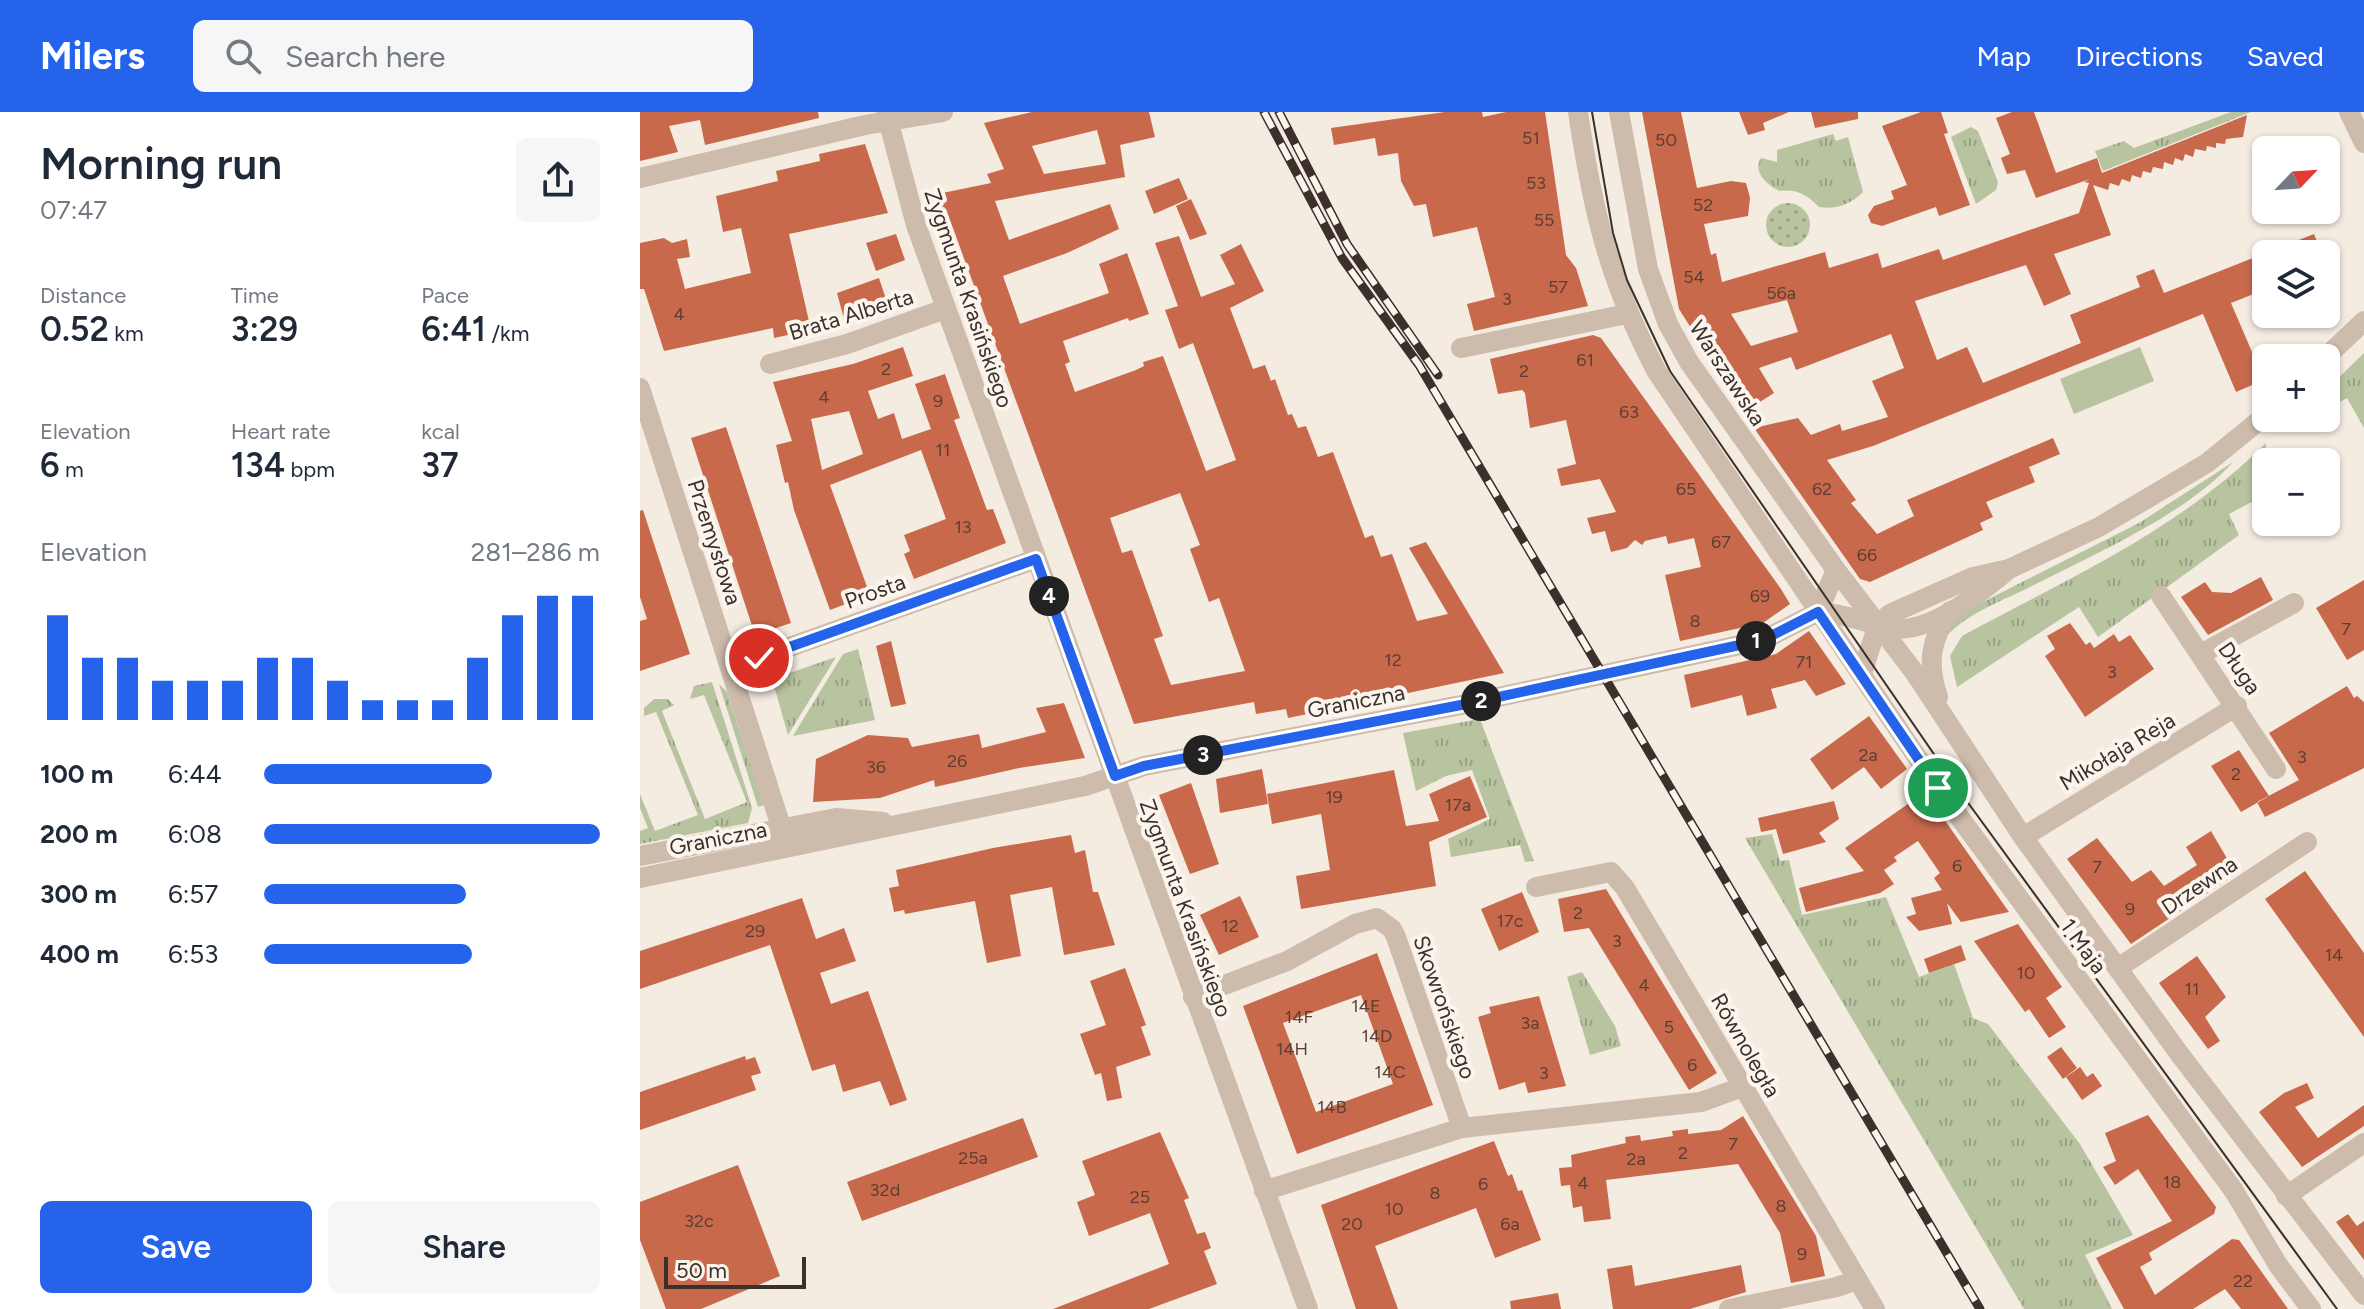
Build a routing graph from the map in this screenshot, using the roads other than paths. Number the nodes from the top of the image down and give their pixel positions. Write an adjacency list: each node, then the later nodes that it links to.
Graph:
1 (943, 112): 5 (street)
2 (1578, 112): 9 (street)
3 (1619, 112): 18 (street, Warszawska)
4 (2349, 112): 6 (street)
5 (887, 117): 7 (street); 8 (street, Zygmunta Krasińskiego)
6 (2364, 143)
7 (640, 178)
8 (945, 309): 13 (street, Brata Alberta); 16 (street, Zygmunta Krasińskiego)
9 (1627, 314): 12 (street); 22 (street)
10 (2364, 321): 11 (street)
11 (2340, 344)
12 (1461, 348)
13 (770, 364)
14 (640, 388): 25 (street, Przemysłowa)
15 (2252, 426): 17 (street)
16 (1036, 559): 25 (street, Prosta); 30 (street, Zygmunta Krasińskiego)
17 (2009, 569): 21 (street); 23 (street)
18 (1836, 570): 22 (street); 23 (street, Warszawska)
19 (2161, 596): 24 (street, Długa)
20 (2294, 603): 24 (street)
21 (1950, 611): 23 (street); 28 (street)
22 (1818, 612): 23 (street); 26 (street, 1 Maja); 30 (street, Graniczna)
23 (1878, 624): 26 (street); 28 (street, 1 Maja)
24 (2201, 654): 27 (street, Długa)
25 (731, 668): 32 (street, Przemysłowa)
26 (1862, 673): 49 (street, 1 Maja)
27 (2237, 706): 29 (street, Długa); 31 (street, Mikołaja Reja)
28 (1945, 719): 31 (street, 1 Maja)
29 (2276, 769)
30 (1115, 776): 32 (street, Graniczna); 38 (street, Zygmunta Krasińskiego)
31 (2023, 837): 37 (street, 1 Maja)
32 (786, 839): 34 (street, Graniczna); 35 (street, Graniczna)
33 (2307, 842): 37 (street, Drzewna)
34 (640, 856)
35 (640, 878)
36 (1536, 887): 39 (street, Równoległa)
37 (2118, 968): 43 (street, 1 Maja)
38 (1193, 997): 40 (street, Skowrońskiego); 42 (street, Zygmunta Krasińskiego)
39 (1742, 1087): 40 (street); 44 (street, Równoległa)
40 (1462, 1128): 42 (street)
41 (2364, 1143): 43 (street)
42 (1264, 1191): 46 (street, Zygmunta Krasińskiego)
43 (2286, 1196): 45 (street, 1 Maja)
44 (1856, 1280): 47 (street); 48 (street, Równoległa)
45 (2364, 1295)
46 (1308, 1309)
47 (1729, 1309)
48 (1875, 1309)
49 (2311, 1309)

